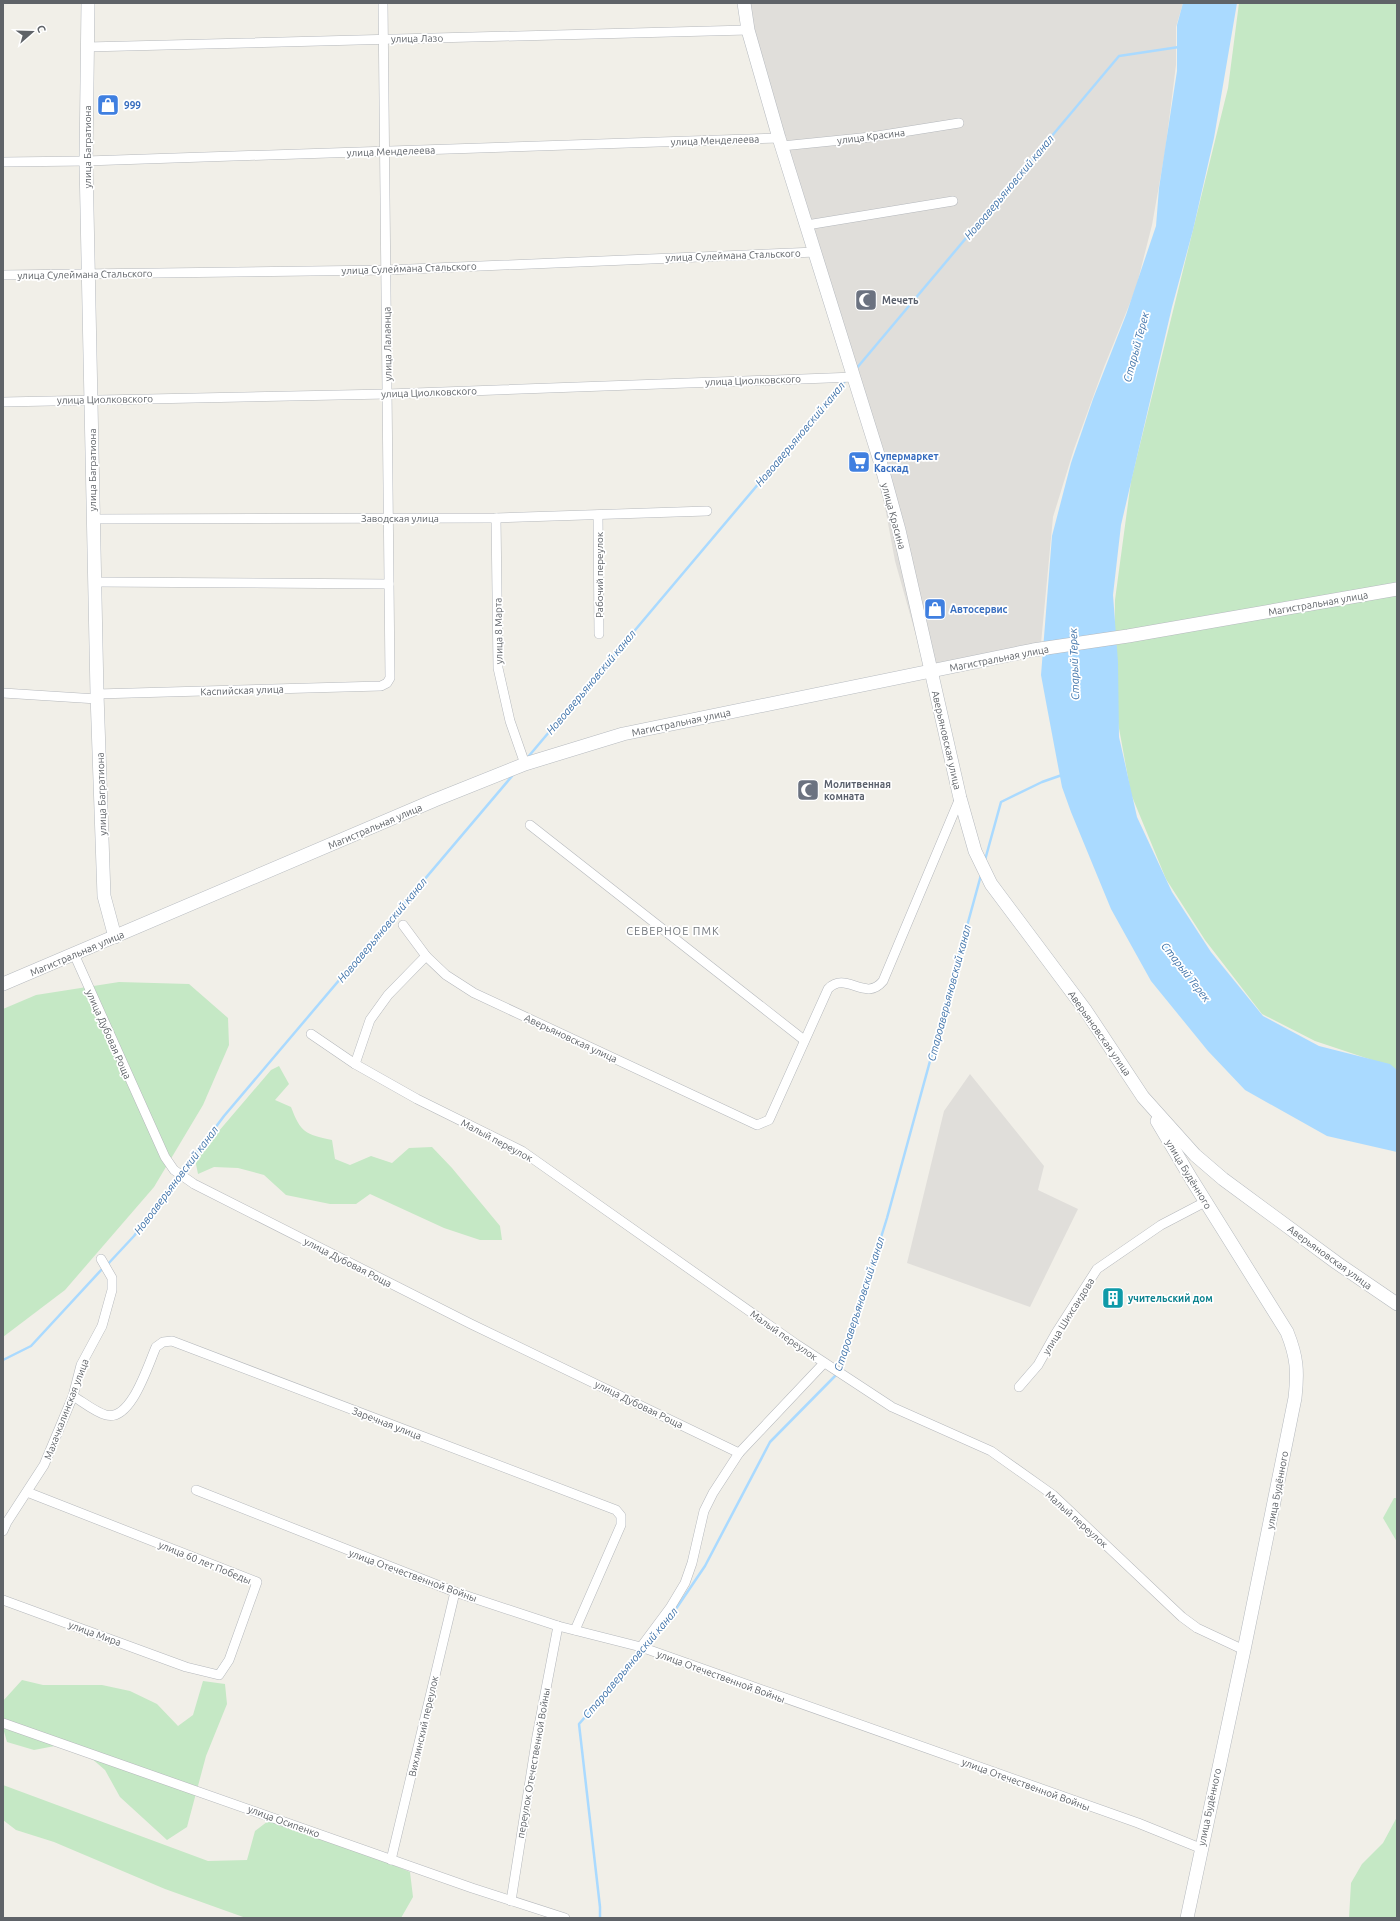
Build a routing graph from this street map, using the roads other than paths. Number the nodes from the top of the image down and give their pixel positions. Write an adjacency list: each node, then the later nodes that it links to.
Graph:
1 (88, 3): 6 (street, улица Багратиона)
2 (383, 3): 5 (street, улица Лалаянца)
3 (744, 3): 4 (street, улица Красина)
4 (748, 30): 5 (street, улица Лазо); 8 (street, улица Красина)
5 (384, 38): 6 (street, улица Лазо); 9 (street, улица Лалаянца)
6 (87, 47): 10 (street, улица Багратиона)
7 (959, 123): 8 (street, улица Красина)
8 (781, 142): 9 (street, улица Менделеева); 13 (street, улица Красина)
9 (385, 151): 10 (street, улица Менделеева); 15 (street, улица Лалаянца)
10 (86, 161): 11 (street, улица Менделеева); 17 (street, улица Багратиона)
11 (3, 162)
12 (953, 201): 13 (street)
13 (807, 225): 14 (street, улица Красина)
14 (816, 252): 15 (street, улица Сулеймана Стальского); 18 (street, улица Красина)
15 (386, 270): 17 (street, улица Сулеймана Стальского); 19 (street, улица Лалаянца)
16 (3, 275): 17 (street, улица Сулеймана Стальского)
17 (89, 275): 20 (street, улица Багратиона)
18 (855, 377): 19 (street, улица Циолковского); 31 (street, улица Красина)
19 (387, 394): 20 (street, улица Циолковского); 24 (street, улица Лалаянца)
20 (92, 399): 21 (street, улица Циолковского); 26 (street, улица Багратиона)
21 (3, 402)
22 (707, 511): 23 (street, Заводская улица)
23 (598, 515): 25 (street, Заводская улица); 30 (street, Рабочий переулок)
24 (388, 518): 25 (street, Заводская улица); 26 (street, Заводская улица); 28 (street, улица Лалаянца)
25 (496, 518): 35 (street, улица 8 Марта)
26 (92, 519): 27 (street, улица Багратиона)
27 (95, 582): 28 (street); 34 (street, улица Багратиона)
28 (389, 584): 32 (street, улица Лалаянца)
29 (1397, 589): 31 (street, Магистральная улица)
30 (599, 634)
31 (932, 672): 35 (street, Магистральная улица); 36 (street, Аверьяновская улица)
32 (387, 684): 34 (street, Каспийская улица)
33 (3, 693): 34 (street, Каспийская улица)
34 (97, 697): 39 (street, улица Багратиона)
35 (525, 764): 39 (street, Магистральная улица)
36 (960, 798): 44 (street); 46 (street, Аверьяновская улица)
37 (530, 824): 44 (street)
38 (403, 925): 41 (street, Аверьяновская улица)
39 (115, 936): 40 (street, Магистральная улица)
40 (74, 954): 42 (street, Магистральная улица); 53 (street, улица Дубовая Роща)
41 (426, 956): 44 (street, Аверьяновская улица); 45 (street)
42 (3, 984)
43 (311, 1034): 45 (street, Малый переулок)
44 (804, 1040)
45 (355, 1064): 50 (street, Малый переулок)
46 (1144, 1097): 47 (street, улица Будённого); 49 (street, Аверьяновская улица)
47 (1205, 1202): 51 (street, улица Шихсаидова); 62 (street, улица Будённого)
48 (101, 1259): 52 (street, Махачкалинская улица)
49 (1397, 1304)
50 (824, 1363): 53 (street); 62 (street, Малый переулок)
51 (1019, 1387)
52 (73, 1396): 55 (street, Махачкалинская улица); 60 (street, Заречная улица)
53 (739, 1453): 61 (street)
54 (196, 1490): 57 (street, улица Отечественной Войны)
55 (27, 1492): 56 (street, Махачкалинская улица); 63 (street, улица 60 лет Победы)
56 (3, 1531)
57 (455, 1592): 59 (street, улица Отечественной Войны); 66 (street, Вихлинский переулок)
58 (3, 1600): 63 (street, улица Мира)
59 (558, 1626): 60 (street, улица Отечественной Войны); 67 (street, переулок Отечественной Войны)
60 (574, 1630): 61 (street, улица Отечественной Войны)
61 (641, 1647): 65 (street, улица Отечественной Войны)
62 (1244, 1650): 65 (street, улица Будённого)
63 (186, 1667)
64 (3, 1723): 66 (street, улица Осипенко)
65 (1200, 1848): 69 (street, улица Будённого)
66 (391, 1860): 67 (street, улица Осипенко)
67 (511, 1901): 68 (street, улица Осипенко)
68 (565, 1918)
69 (1186, 1918)

